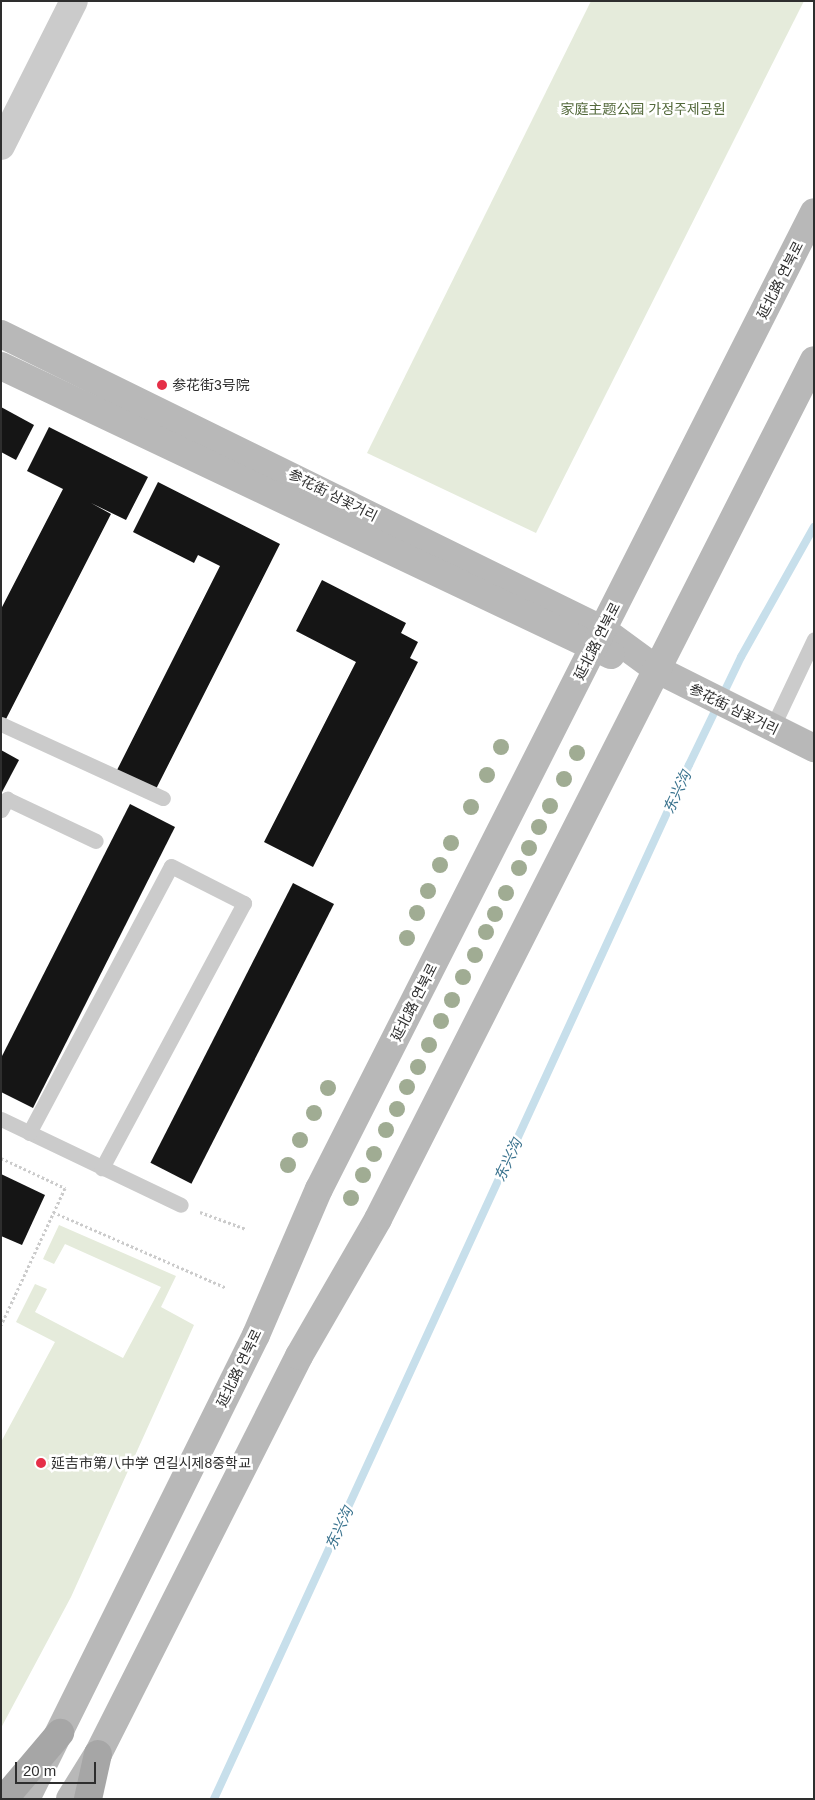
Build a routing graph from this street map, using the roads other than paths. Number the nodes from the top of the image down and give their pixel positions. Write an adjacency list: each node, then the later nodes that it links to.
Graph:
1 (74, 1): 2 (street)
2 (1, 146)
3 (814, 212): 8 (main road, 延北路 연북로)
4 (1, 334): 8 (main road, 参花街 삼꽃거리)
5 (814, 360): 9 (main road)
6 (1, 366): 8 (main road, 参花街 삼꽃거리)
7 (814, 639): 11 (lane)
8 (598, 640): 9 (main road, 参花街 삼꽃거리); 20 (main road, 延北路 연북로)
9 (656, 669): 11 (main road, 参花街 삼꽃거리); 21 (main road)
10 (1, 724): 13 (lane)
11 (772, 728): 12 (main road, 参花街 삼꽃거리)
12 (814, 748)
13 (163, 798)
14 (1, 810): 15 (lane)
15 (96, 841)
16 (1, 1119): 17 (lane)
17 (29, 1133): 18 (lane); 18 (lane)
18 (102, 1168): 19 (lane)
19 (181, 1205)
20 (60, 1733): 22 (main road); 23 (main road, 延北路 연북로)
21 (98, 1754): 24 (main road); 25 (main road)
22 (4, 1799)
23 (26, 1799)
24 (70, 1799)
25 (88, 1799)

